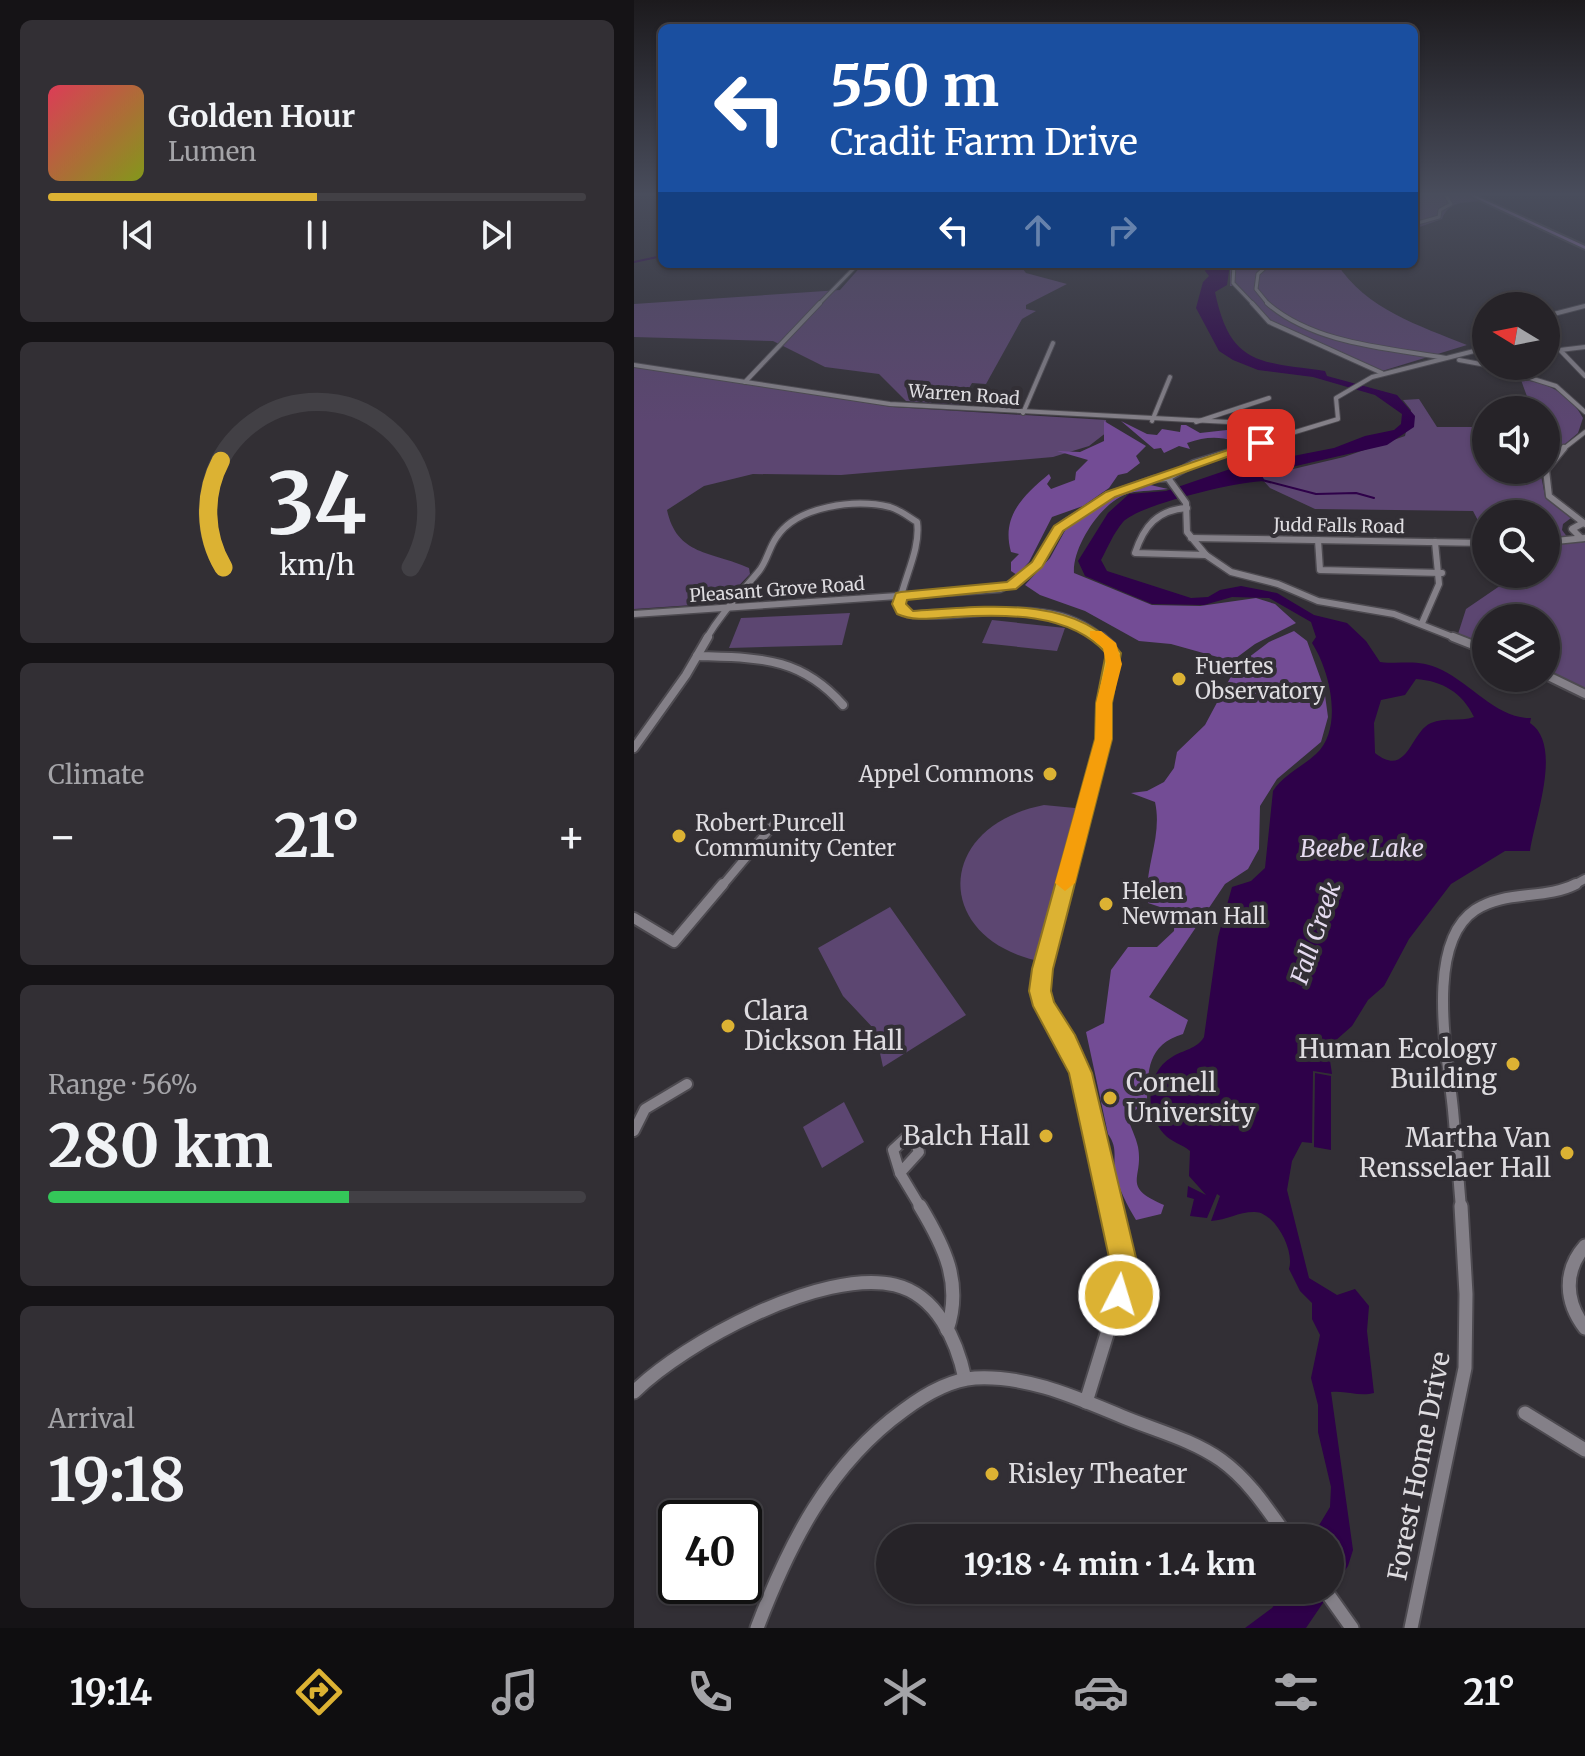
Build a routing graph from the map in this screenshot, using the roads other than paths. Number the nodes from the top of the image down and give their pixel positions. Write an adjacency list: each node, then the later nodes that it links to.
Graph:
1 (852, 270): 17 (street)
2 (1234, 270): 13 (street)
3 (1262, 270): 10 (street)
4 (1582, 307): 5 (street); 6 (street)
5 (1560, 312)
6 (1585, 313)
7 (1053, 343): 20 (street)
8 (1585, 347): 14 (street)
9 (1472, 353): 10 (street)
10 (1452, 359): 11 (street); 13 (street)
11 (1472, 363)
12 (634, 365): 17 (street, Warren Road)
13 (1383, 374): 24 (street)
14 (1585, 376)
15 (1170, 377): 21 (street)
16 (1536, 380): 19 (street)
17 (745, 382): 20 (street, Warren Road)
18 (1269, 398): 22 (street)
19 (1585, 412)
20 (1023, 413): 21 (street, Warren Road)
21 (1152, 421): 22 (street, Warren Road)
22 (1196, 422): 24 (street, Warren Road)
23 (1585, 432): 25 (street)
24 (1293, 433): 26 (street)
25 (1560, 453)
26 (1168, 478): 28 (street); 38 (street, Pleasant Grove Road)
27 (1544, 484): 29 (street)
28 (1187, 508): 30 (street); 36 (street)
29 (1584, 523): 31 (street)
30 (1191, 538): 32 (street, Judd Falls Road); 36 (street)
31 (1583, 538): 33 (street)
32 (1318, 540): 34 (street, Judd Falls Road); 37 (street)
33 (1560, 540)
34 (1435, 542): 35 (street, Judd Falls Road); 37 (street)
35 (1472, 543)
36 (1206, 555): 41 (street)
37 (1442, 573): 41 (street)
38 (901, 596): 39 (street, Pleasant Grove Road); 39 (street); 59 (street)
39 (724, 608): 40 (street, Pleasant Grove Road); 43 (street)
40 (634, 614)
41 (1422, 623): 42 (street)
42 (1472, 644)
43 (697, 656): 46 (street); 47 (street)
44 (1560, 682): 45 (street)
45 (1585, 694)
46 (843, 705)
47 (634, 748)
48 (774, 824): 50 (street)
49 (1585, 879): 66 (street, Forest Home Drive)
50 (634, 918)
51 (687, 1084): 52 (street)
52 (634, 1131)
53 (900, 1173): 56 (street)
54 (1585, 1246): 55 (street)
55 (1585, 1328)
56 (947, 1330): 57 (street); 58 (street)
57 (965, 1379): 59 (street); 64 (street)
58 (636, 1385)
59 (1086, 1402): 62 (street)
60 (1525, 1413): 61 (street)
61 (1585, 1450)
62 (1277, 1524)
63 (1335, 1604): 65 (street)
64 (757, 1628)
65 (1352, 1628)
66 (1411, 1628)

